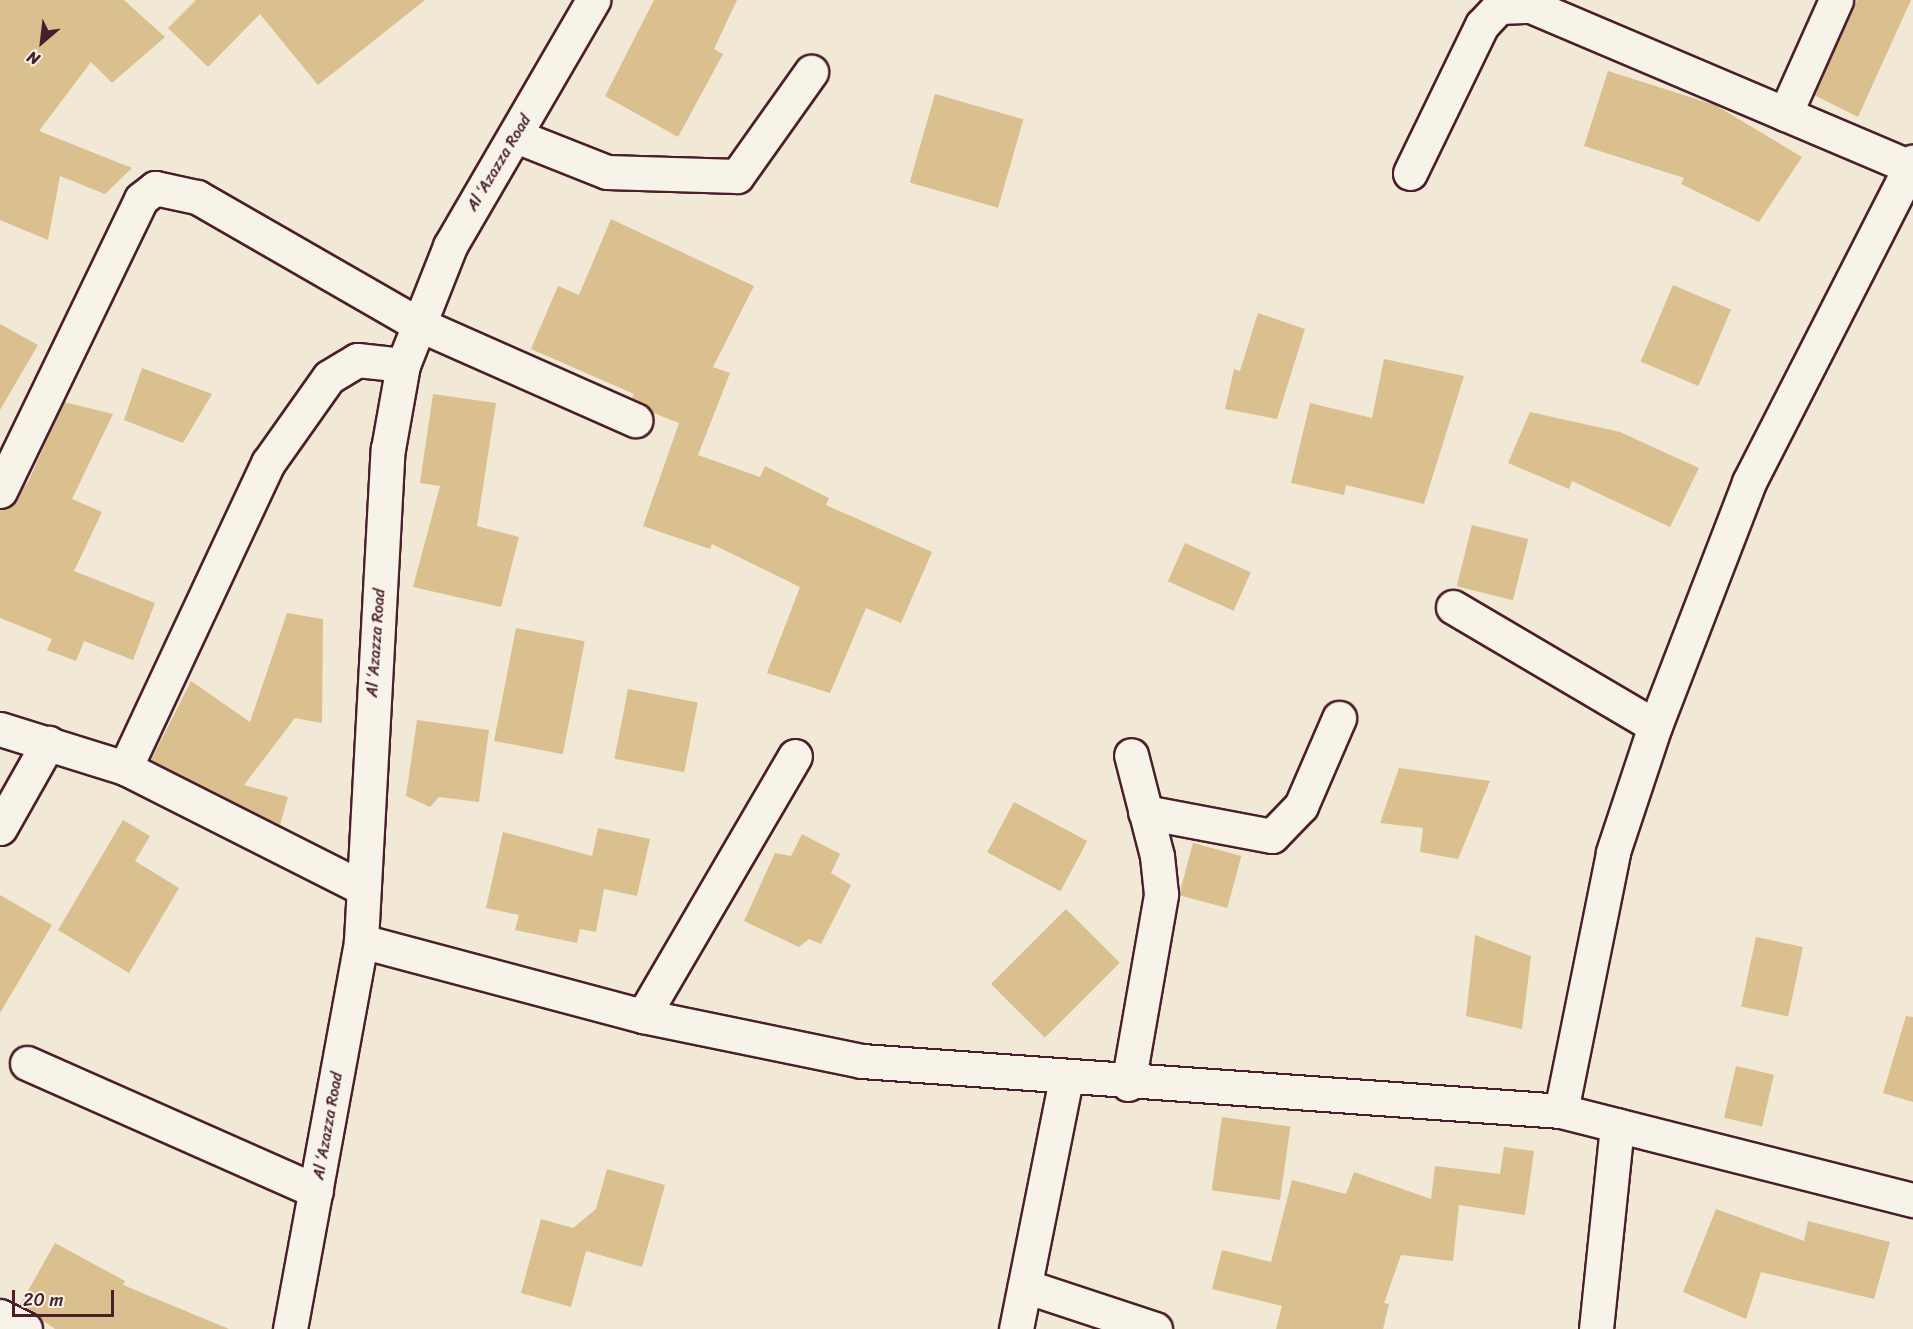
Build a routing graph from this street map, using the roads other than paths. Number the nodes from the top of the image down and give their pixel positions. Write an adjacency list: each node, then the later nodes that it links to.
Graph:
1 (593, 0): 5 (street, Al ‘Azazza Road)
2 (1836, 0): 4 (street)
3 (811, 72): 5 (street)
4 (1785, 114): 6 (street); 7 (street)
5 (516, 136): 8 (street, Al ‘Azazza Road)
6 (1911, 164): 14 (street)
7 (1410, 172)
8 (416, 323): 9 (street, Al ‘Azazza Road); 10 (street); 11 (street)
9 (402, 364): 19 (street); 22 (street, Al ‘Azazza Road)
10 (635, 420)
11 (0, 491)
12 (1453, 607): 14 (street)
13 (1339, 718): 20 (street)
14 (1656, 726): 28 (street)
15 (0, 729): 16 (street)
16 (48, 743): 19 (street); 21 (street)
17 (795, 756): 24 (street)
18 (1131, 756): 20 (street)
19 (125, 768): 22 (street)
20 (1145, 812): 27 (street)
21 (0, 828)
22 (363, 888): 23 (street, Al ‘Azazza Road)
23 (361, 941): 24 (street); 30 (street, Al ‘Azazza Road)
24 (644, 1016): 26 (street)
25 (27, 1063): 30 (street)
26 (1066, 1079): 27 (street); 32 (street)
27 (1128, 1084): 28 (street)
28 (1561, 1111): 29 (street)
29 (1617, 1125): 31 (street); 38 (street)
30 (316, 1191): 35 (street, Al ‘Azazza Road)
31 (1913, 1200)
32 (1025, 1286): 36 (street); 37 (street)
33 (0, 1316): 34 (street)
34 (25, 1329)
35 (290, 1329)
36 (1016, 1329)
37 (1155, 1329)
38 (1596, 1329)

